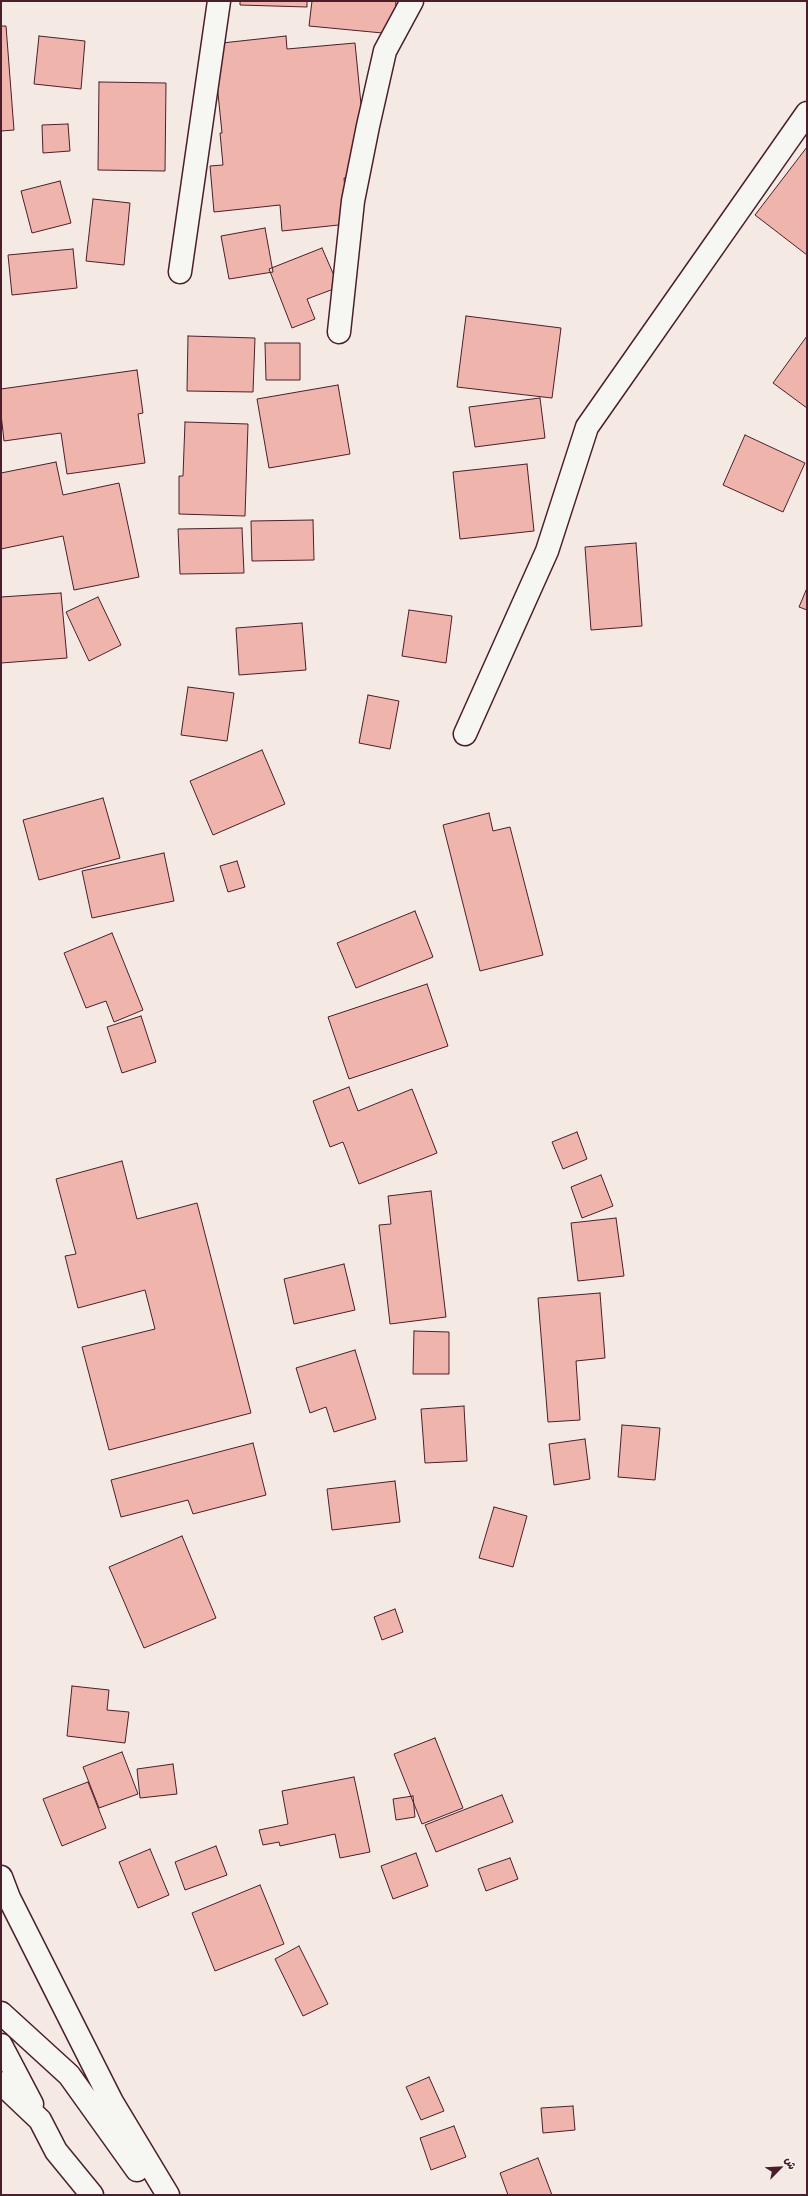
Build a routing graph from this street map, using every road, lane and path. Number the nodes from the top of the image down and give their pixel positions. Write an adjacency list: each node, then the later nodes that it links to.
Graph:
1 (219, 1): 4 (main road)
2 (412, 1): 5 (main road)
3 (807, 113): 6 (main road)
4 (180, 272)
5 (339, 332)
6 (465, 734)
7 (1, 1877): 14 (main road)
8 (1, 2013): 13 (main road)
9 (1, 2045): 11 (main road)
10 (5, 2087): 11 (main road)
11 (40, 2120): 12 (main road)
12 (92, 2195)
13 (156, 2195)
14 (168, 2195)

